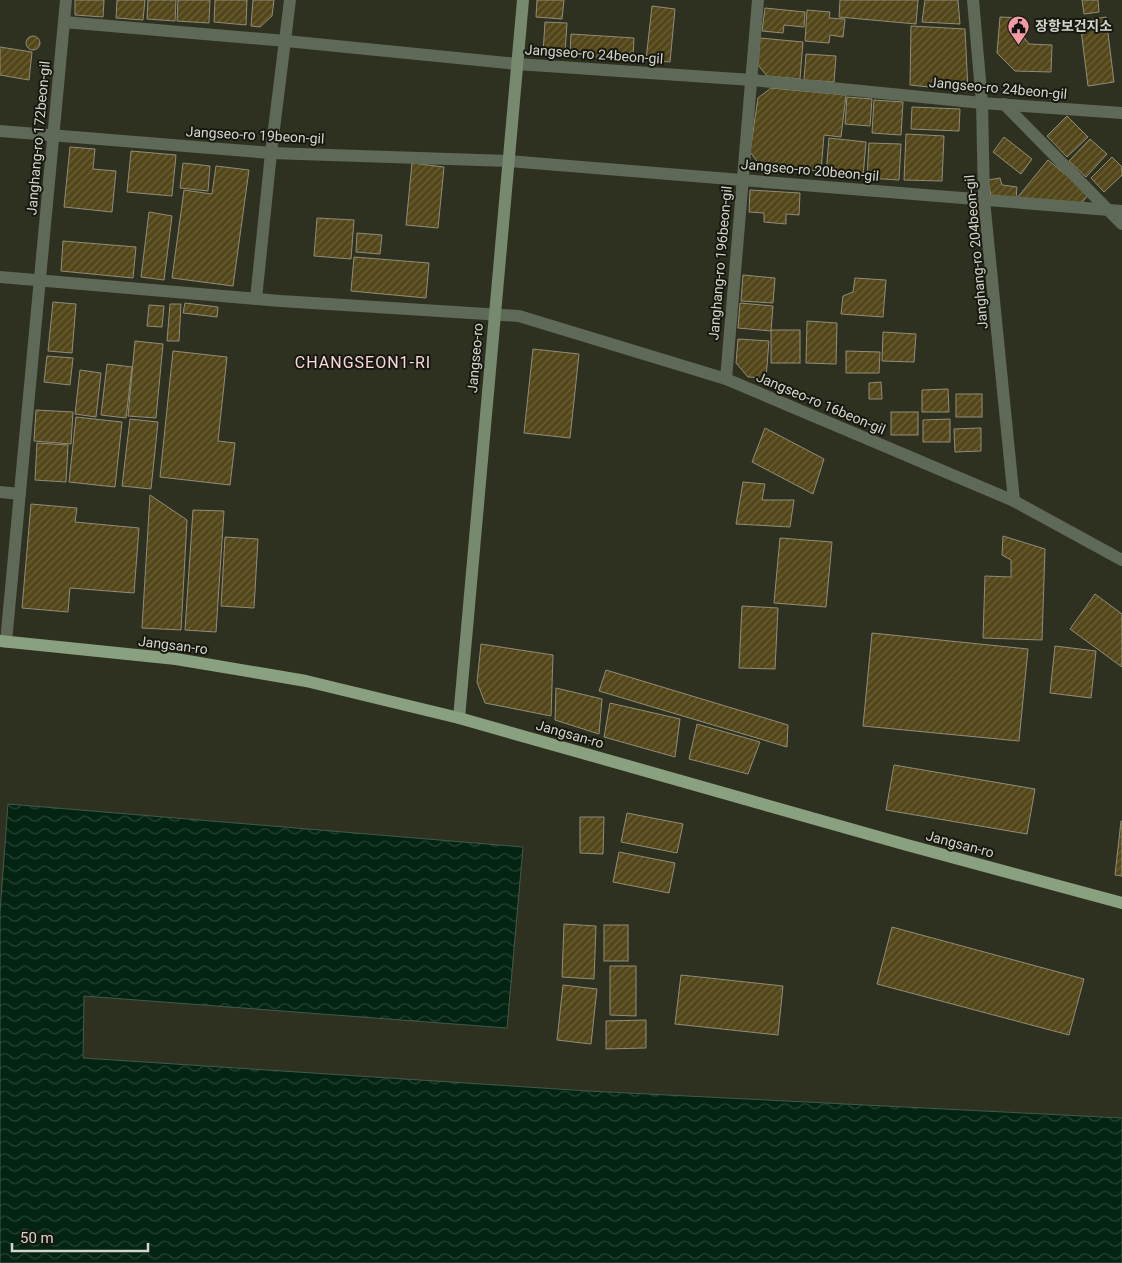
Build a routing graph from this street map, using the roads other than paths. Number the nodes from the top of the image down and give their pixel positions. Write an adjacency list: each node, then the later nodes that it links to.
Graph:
1 (66, 0): 6 (street, Janghang-ro 172beon-gil)
2 (290, 0): 7 (street)
3 (523, 0): 8 (main road, Jangseo-ro)
4 (758, 0): 9 (street, Janghang-ro 196beon-gil)
5 (973, 0): 10 (street, Janghang-ro 204beon-gil)
6 (64, 22): 7 (street, Jangseo-ro 24beon-gil); 14 (street, Janghang-ro 172beon-gil)
7 (286, 41): 8 (street, Jangseo-ro 24beon-gil); 15 (street)
8 (517, 64): 9 (street, Jangseo-ro 24beon-gil); 16 (main road, Jangseo-ro)
9 (752, 80): 10 (street, Jangseo-ro 24beon-gil); 17 (street, Janghang-ro 196beon-gil)
10 (982, 103): 11 (street, Jangseo-ro 24beon-gil); 18 (street, Janghang-ro 204beon-gil)
11 (1004, 104): 12 (street, Jangseo-ro 24beon-gil); 19 (street)
12 (1122, 112)
13 (0, 131): 14 (street, Jangseo-ro 19beon-gil)
14 (54, 136): 15 (street, Jangseo-ro 19beon-gil); 23 (street, Janghang-ro 172beon-gil)
15 (271, 153): 16 (street, Jangseo-ro 19beon-gil); 24 (street)
16 (508, 161): 17 (street, Jangseo-ro 20beon-gil); 25 (main road, Jangseo-ro)
17 (742, 179): 18 (street, Jangseo-ro 20beon-gil); 26 (street, Janghang-ro 196beon-gil)
18 (984, 200): 19 (street, Jangseo-ro 20beon-gil); 29 (street, Janghang-ro 204beon-gil)
19 (1108, 210): 20 (street, Jangseo-ro 20beon-gil); 21 (street)
20 (1122, 211)
21 (1122, 224)
22 (0, 277): 23 (street)
23 (41, 280): 24 (street, Jangseo-ro 16beon-gil); 28 (street, Janghang-ro 172beon-gil)
24 (256, 299): 25 (street, Jangseo-ro 16beon-gil)
25 (494, 314): 26 (street, Jangseo-ro 16beon-gil); 32 (main road, Jangseo-ro)
26 (726, 379): 29 (street, Jangseo-ro 16beon-gil)
27 (0, 492): 28 (street)
28 (20, 494): 31 (street, Janghang-ro 172beon-gil)
29 (1014, 501): 30 (street, Jangseo-ro 16beon-gil)
30 (1122, 560)
31 (3, 641): 32 (main road, Jangsan-ro)
32 (458, 718): 33 (main road, Jangsan-ro)
33 (1122, 903)

